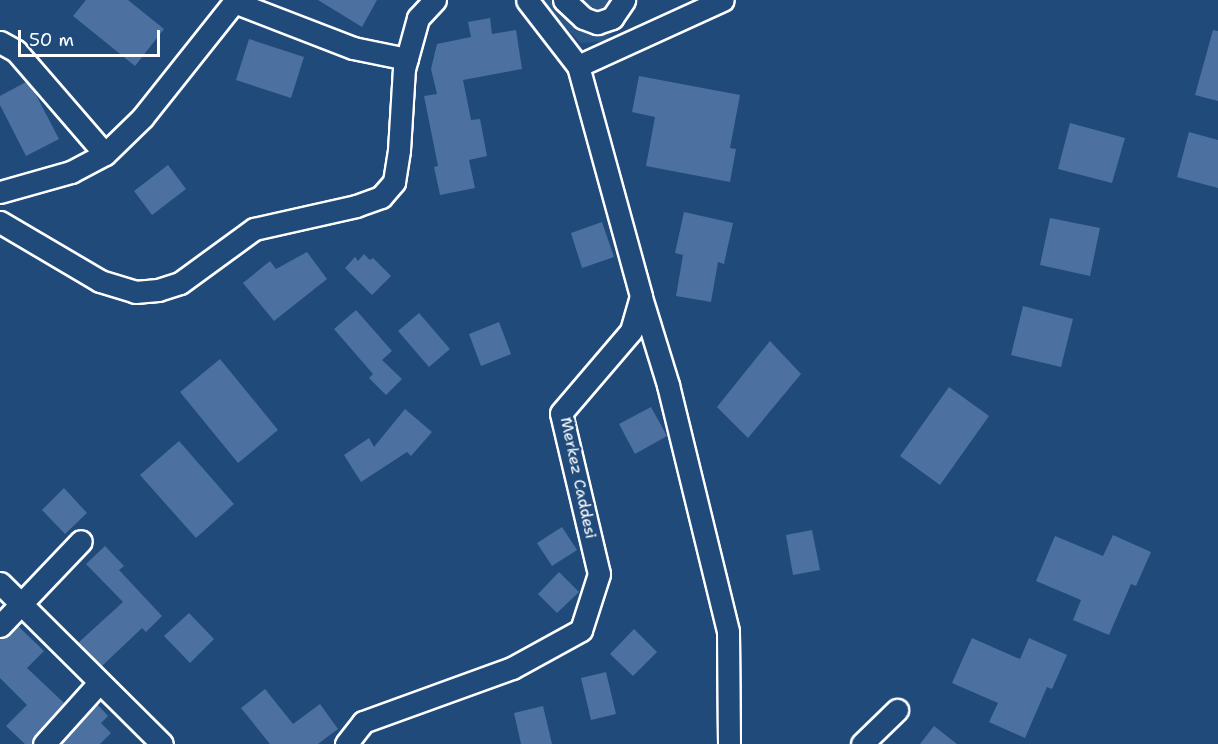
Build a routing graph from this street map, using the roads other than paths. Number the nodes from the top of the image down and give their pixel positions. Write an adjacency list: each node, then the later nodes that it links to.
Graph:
1 (435, 0): 8 (street)
2 (527, 0): 9 (street)
3 (564, 0): 4 (street)
4 (624, 0)
5 (723, 0): 9 (street)
6 (235, 1): 8 (street); 10 (street)
7 (0, 42): 10 (street)
8 (407, 58): 12 (street)
9 (578, 66): 13 (street)
10 (105, 154): 11 (street)
11 (0, 192)
12 (0, 222)
13 (641, 297): 22 (street, Merkez Caddesi); 23 (street)
14 (81, 541): 16 (street)
15 (0, 583): 16 (street)
16 (20, 603): 17 (street); 18 (street)
17 (0, 626)
18 (99, 683): 20 (street); 21 (street)
19 (897, 710): 24 (street)
20 (44, 744)
21 (162, 744)
22 (346, 744)
23 (729, 744)
24 (862, 744)

